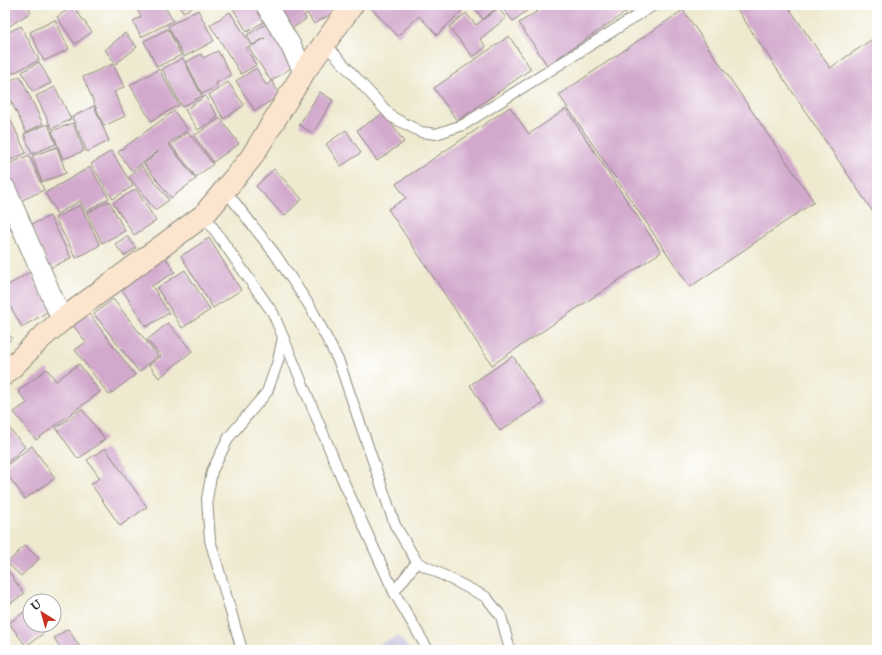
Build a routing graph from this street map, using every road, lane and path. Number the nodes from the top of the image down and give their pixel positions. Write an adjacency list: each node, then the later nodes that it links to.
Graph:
1 (266, 5): 5 (street)
2 (352, 5): 4 (street)
3 (654, 5): 4 (lane)
4 (324, 43): 5 (street)
5 (304, 72): 7 (street)
6 (5, 188): 9 (street)
7 (226, 190): 8 (street); 12 (lane)
8 (204, 215): 9 (street); 10 (lane)
9 (62, 320): 11 (street)
10 (283, 337): 13 (lane); 14 (lane)
11 (5, 374)
12 (417, 562): 13 (lane); 16 (lane)
13 (394, 592): 15 (lane)
14 (242, 650)
15 (428, 650)
16 (510, 650)

